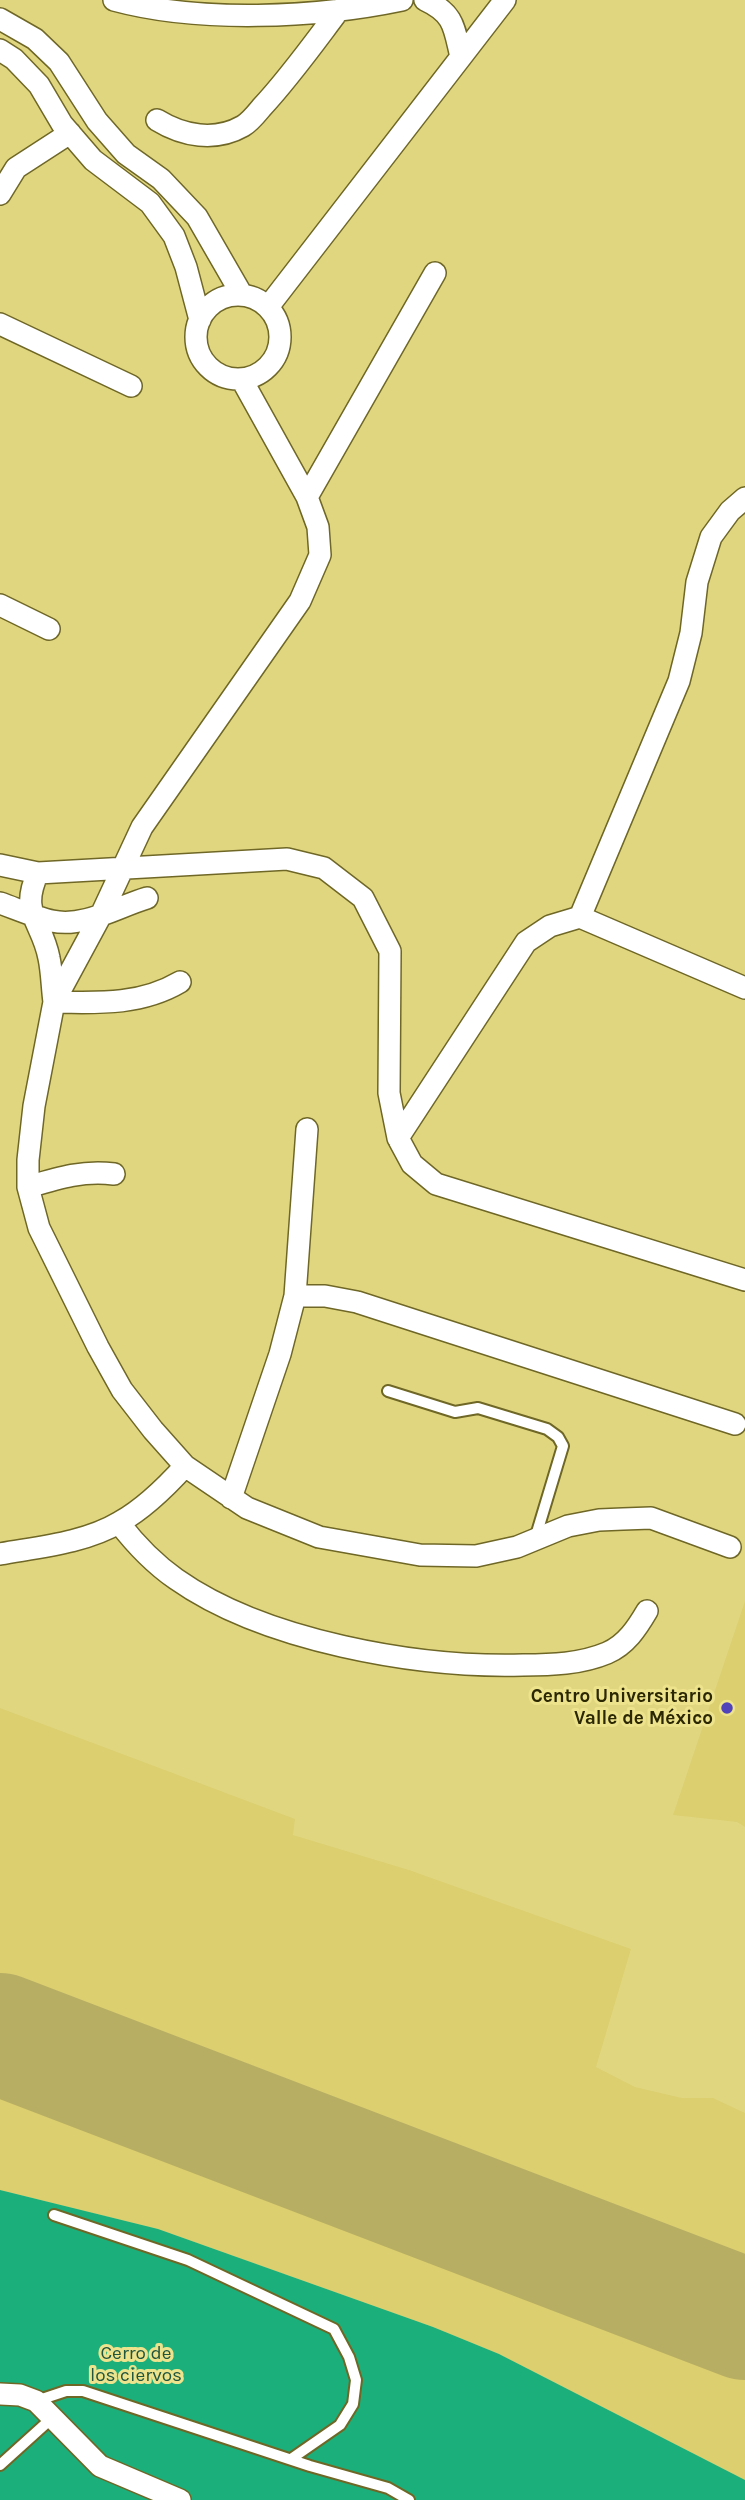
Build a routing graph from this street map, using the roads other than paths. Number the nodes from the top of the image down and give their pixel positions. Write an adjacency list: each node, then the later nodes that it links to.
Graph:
1 (114, 0): 5 (street)
2 (402, 0): 5 (street)
3 (425, 0): 8 (street)
4 (505, 0): 8 (street)
5 (339, 10): 9 (street)
6 (0, 19): 13 (street)
7 (0, 50): 10 (street)
8 (461, 57): 14 (street)
9 (157, 120)
10 (70, 133): 11 (street); 15 (street)
11 (0, 194)
12 (435, 273): 19 (street)
13 (242, 295): 14 (street); 15 (street)
14 (268, 307): 17 (street)
15 (200, 320): 17 (street)
16 (2, 322): 18 (street)
17 (242, 380): 19 (street)
18 (131, 386)
19 (307, 497): 24 (street)
20 (745, 498): 30 (street)
21 (0, 605): 22 (street)
22 (49, 629)
23 (0, 865): 25 (street)
24 (122, 867): 25 (street); 29 (street); 35 (street)
25 (38, 873): 28 (street)
26 (147, 898): 29 (street)
27 (0, 903): 28 (street)
28 (32, 913): 29 (street); 33 (street)
29 (101, 915): 33 (street)
30 (580, 917): 32 (street); 35 (street)
31 (180, 982): 33 (street)
32 (745, 988)
33 (54, 1002): 37 (street)
34 (307, 1129): 39 (street)
35 (398, 1138): 38 (street)
36 (114, 1174): 37 (street)
37 (28, 1187): 42 (street)
38 (745, 1280)
39 (295, 1296): 41 (street); 43 (street)
40 (388, 1391): 45 (lane)
41 (734, 1424)
42 (185, 1466): 43 (street); 44 (street)
43 (231, 1498): 45 (street)
44 (119, 1523): 47 (street); 48 (street)
45 (535, 1539): 46 (street)
46 (730, 1547)
47 (0, 1554)
48 (647, 1611)
49 (54, 2215): 53 (lane)
50 (0, 2393): 51 (street)
51 (36, 2401): 52 (street); 53 (lane)
52 (52, 2418): 54 (lane); 55 (street)
53 (291, 2459): 56 (lane)
54 (0, 2465)
55 (180, 2500)
56 (408, 2500)

